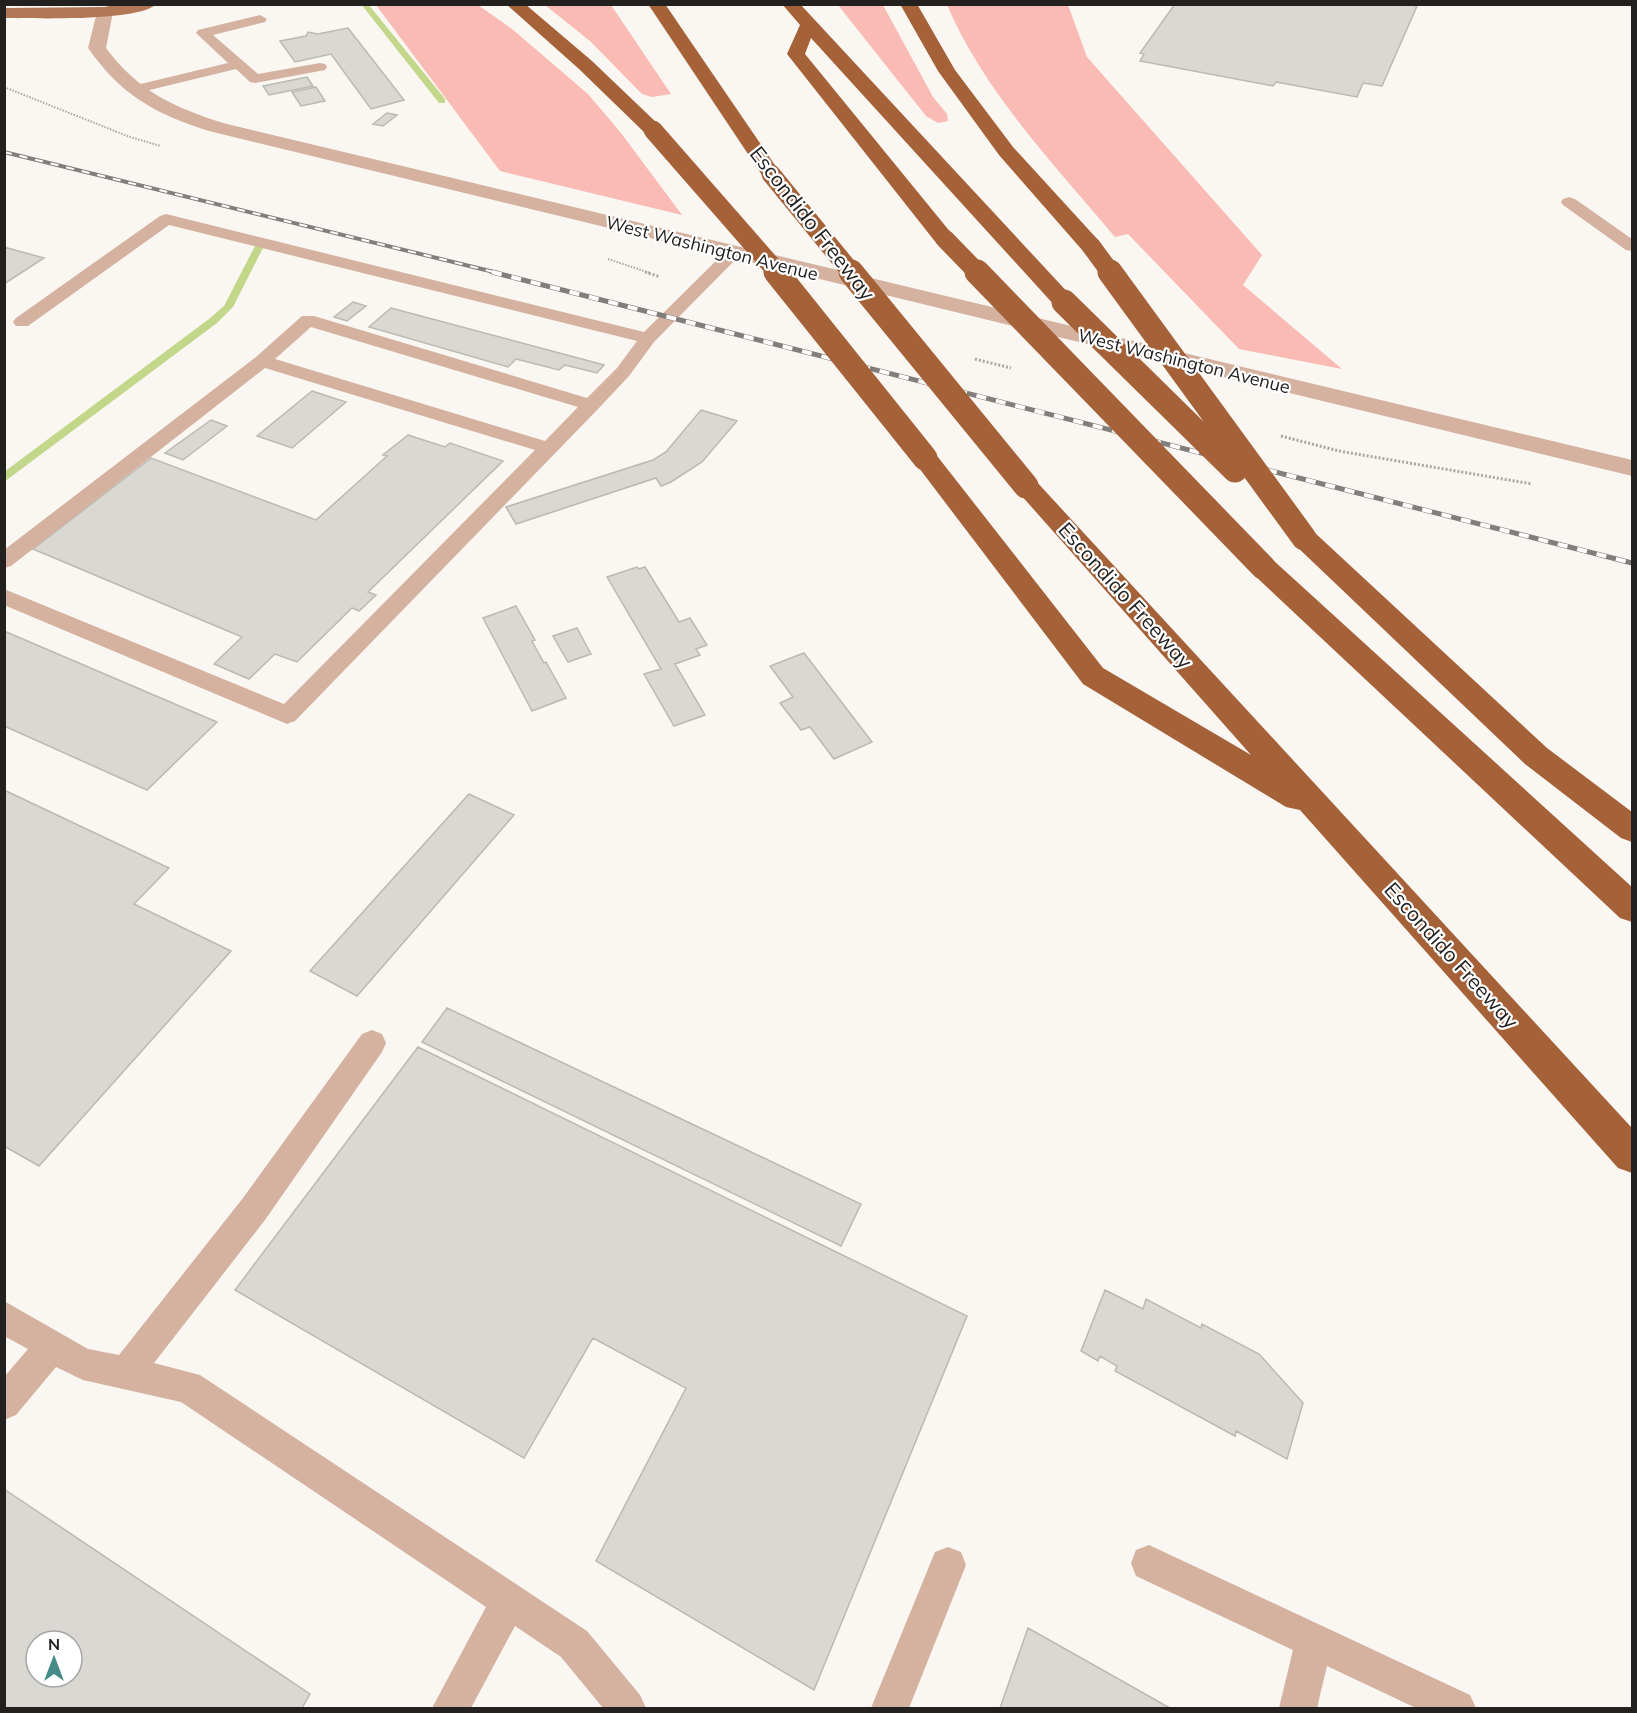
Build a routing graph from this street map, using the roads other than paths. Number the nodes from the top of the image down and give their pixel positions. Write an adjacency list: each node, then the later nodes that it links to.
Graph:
1 (148, 4): 7 (main road)
2 (514, 4): 27 (highway, bridge)
3 (656, 4): 27 (highway, Escondido Freeway, bridge)
4 (790, 4): 10 (highway)
5 (908, 4): 13 (highway)
6 (925, 4): 13 (highway)
7 (105, 12): 8 (main road); 14 (street, West Washington Avenue)
8 (4, 13)
9 (260, 19): 11 (lane)
10 (808, 25): 24 (highway, bridge); 29 (highway, bridge)
11 (240, 64): 12 (lane); 14 (lane)
12 (320, 67)
13 (947, 71): 24 (highway, bridge)
14 (133, 90): 17 (street, West Washington Avenue)
15 (1569, 202): 16 (lane)
16 (1632, 246)
17 (734, 253): 19 (lane); 23 (street, West Washington Avenue)
18 (22, 322): 19 (lane)
19 (648, 338): 21 (lane)
20 (262, 361): 21 (lane); 22 (lane); 25 (lane)
21 (591, 405): 22 (lane)
22 (548, 448): 26 (lane)
23 (1632, 468)
24 (1304, 538): 28 (highway)
25 (4, 561)
26 (4, 596)
27 (1327, 816): 31 (highway, Escondido Freeway)
28 (1632, 829)
29 (1632, 908)
30 (372, 1043): 34 (lane)
31 (1632, 1155)
32 (4, 1317): 33 (lane)
33 (52, 1346): 34 (lane); 35 (lane)
34 (125, 1374): 38 (lane)
35 (4, 1403)
36 (1149, 1563): 39 (lane)
37 (948, 1565): 42 (lane)
38 (509, 1600): 40 (lane); 41 (lane)
39 (1314, 1641): 43 (lane); 44 (lane)
40 (451, 1708)
41 (627, 1708)
42 (890, 1708)
43 (1298, 1708)
44 (1457, 1708)

